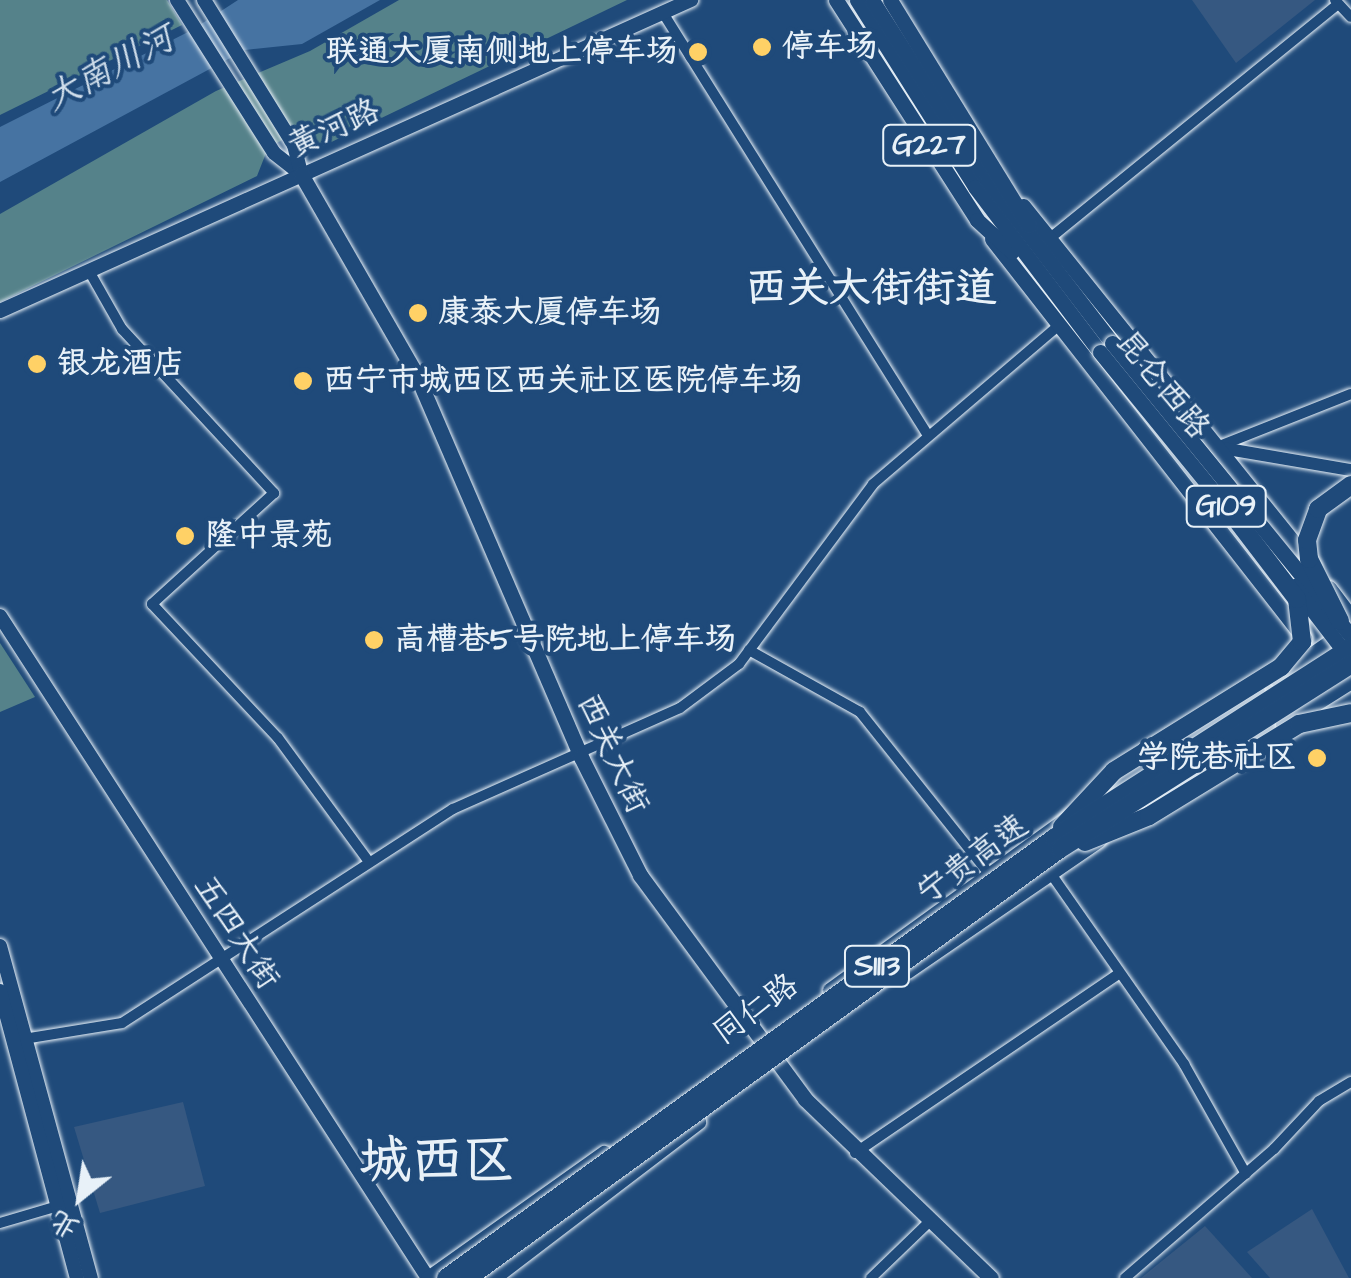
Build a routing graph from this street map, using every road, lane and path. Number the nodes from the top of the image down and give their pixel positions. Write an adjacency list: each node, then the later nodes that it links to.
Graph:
1 (177, 0): 11 (main road, 西关大街)
2 (691, 0): 9 (main road, 黄河路)
3 (857, 0): 12 (main road, G109)
4 (872, 0): 12 (main road, G109)
5 (890, 0): 13 (main road, G227)
6 (836, 1): 14 (main road, G227)
7 (205, 2): 11 (main road, 西关大街)
8 (1337, 2): 10 (street); 15 (street)
9 (662, 13): 11 (main road, 黄河路); 23 (street)
10 (1351, 17)
11 (301, 174): 17 (main road, 黄河路); 37 (main road, 西关大街)
12 (981, 183): 16 (main road, 昆仑西路 / G109)
13 (1013, 194): 15 (main road); 16 (main road, G227)
14 (977, 220): 16 (main road, G227); 19 (main road)
15 (1049, 239): 20 (main road)
16 (1042, 270): 20 (main road, 昆仑西路 / G109); 21 (main road)
17 (90, 272): 18 (main road, 黄河路); 39 (street)
18 (0, 311)
19 (1058, 326): 21 (main road); 23 (street)
20 (1111, 342): 24 (main road); 27 (main road, 昆仑西路 / G109, bridge); 29 (main road, 昆仑西路 / G109, bridge)
21 (1104, 383): 32 (main road)
22 (1351, 394): 24 (street)
23 (927, 434): 31 (street)
24 (1216, 447): 25 (street); 29 (main road)
25 (1351, 470)
26 (1351, 485): 29 (highway, bridge)
27 (1219, 498): 33 (main road, 昆仑西路 / G109, bridge); 38 (highway, bridge)
28 (0, 616): 43 (main road, 五四大街)
29 (1348, 625): 32 (main road, 同仁路)
30 (1351, 647): 38 (highway, 宁贵高速 / S1113, bridge)
31 (749, 650): 37 (street); 41 (street)
32 (1315, 653): 34 (main road); 41 (main road, 同仁路)
33 (1351, 662): 38 (highway, 宁贵高速 / S1113, bridge)
34 (1346, 684): 35 (main road); 40 (main road, 同仁路)
35 (1351, 705)
36 (1351, 713): 38 (highway, bridge)
37 (581, 756): 39 (street); 47 (main road, 西关大街)
38 (1057, 844): 58 (highway, 宁贵高速 / S1113, bridge); 59 (highway, 宁贵高速 / S1113, bridge)
39 (369, 862): 43 (street)
40 (1049, 871): 44 (street); 48 (main road, 同仁路)
41 (987, 872): 47 (main road, 同仁路)
42 (0, 946): 46 (main road)
43 (218, 957): 46 (street); 57 (main road, 五四大街)
44 (1118, 974): 50 (street); 51 (street)
45 (0, 991): 52 (main road)
46 (24, 1040): 56 (main road)
47 (759, 1043): 48 (main road, 西关大街); 57 (main road, 同仁路)
48 (775, 1063): 50 (main road, 西关大街); 60 (main road, 同仁路)
49 (1351, 1082): 51 (street)
50 (855, 1152): 53 (main road, 西关大街)
51 (1246, 1174): 63 (street)
52 (58, 1206): 54 (street); 55 (main road)
53 (930, 1221): 61 (street); 62 (main road, 西关大街)
54 (0, 1223)
55 (77, 1278)
56 (91, 1278)
57 (428, 1278)
58 (446, 1278)
59 (468, 1278)
60 (493, 1278)
61 (871, 1278)
62 (991, 1278)
63 (1125, 1278)

